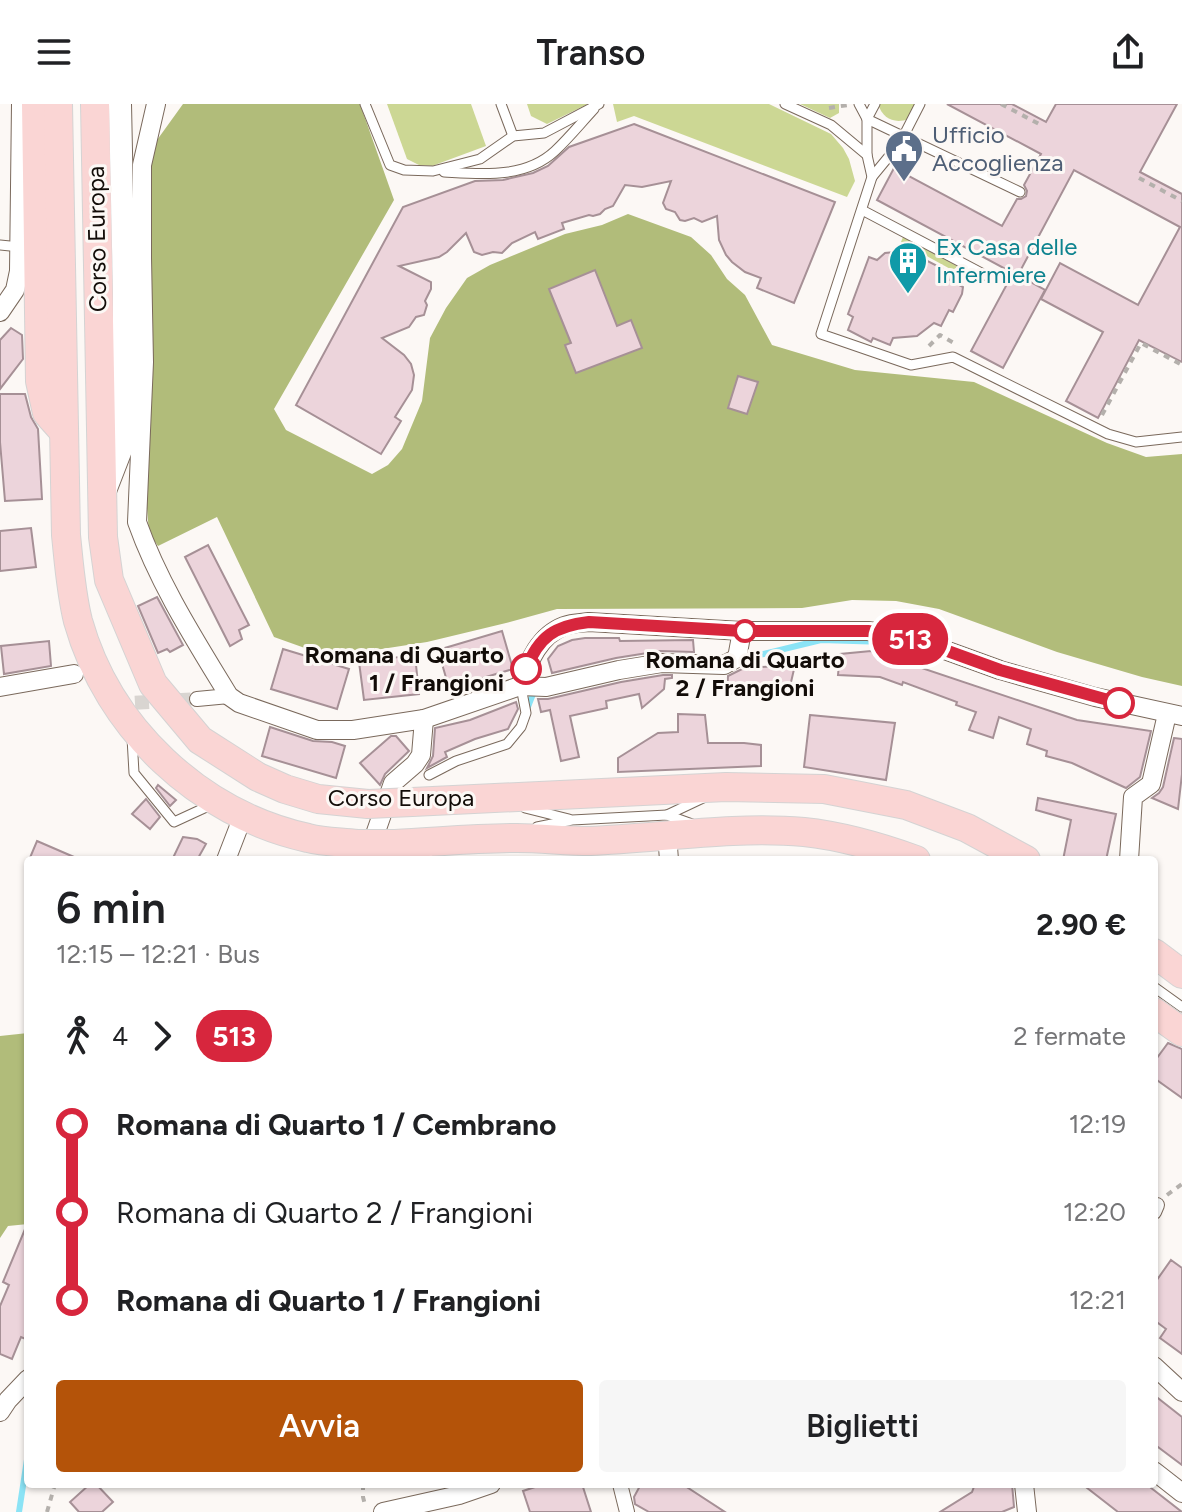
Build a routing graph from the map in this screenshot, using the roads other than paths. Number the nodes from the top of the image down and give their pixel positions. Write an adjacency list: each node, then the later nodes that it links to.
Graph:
1 (21, 104): 23 (street)
2 (36, 104): 28 (main road)
3 (58, 104): 28 (main road, Corso Europa)
4 (95, 104): 30 (main road, Corso Europa)
5 (120, 104): 30 (street)
6 (156, 104): 35 (street)
7 (365, 104): 18 (lane)
8 (501, 104): 16 (lane)
9 (599, 104): 16 (lane); 18 (lane)
10 (785, 104): 17 (lane)
11 (856, 104): 14 (lane)
12 (875, 104): 14 (lane)
13 (920, 104): 15 (lane)
14 (867, 119): 15 (lane); 17 (lane)
15 (904, 135): 19 (lane); 20 (lane)
16 (513, 136): 18 (lane)
17 (867, 155): 19 (lane)
18 (433, 171)
19 (872, 177): 21 (lane)
20 (1020, 192)
21 (862, 210): 26 (lane); 29 (lane)
22 (0, 245): 23 (lane)
23 (20, 247): 25 (street)
24 (0, 268): 25 (street)
25 (19, 271): 27 (street)
26 (991, 278)
27 (0, 312)
28 (65, 433): 32 (main road, Corso Europa)
29 (1182, 437)
30 (103, 496): 42 (main road, Corso Europa, bridge)
31 (742, 631): 33 (street); 33 (street); 37 (street)
32 (85, 670): 34 (street); 39 (main road, Corso Europa)
33 (520, 686): 38 (street); 40 (lane)
34 (0, 687)
35 (229, 696): 36 (street); 38 (street)
36 (197, 699)
37 (1175, 715): 54 (street)
38 (424, 719): 49 (street)
39 (131, 727): 43 (main road, Corso Europa); 43 (lane)
40 (429, 775)
41 (726, 787): 42 (main road, Corso Europa); 46 (lane); 53 (main road, Corso Europa)
42 (488, 798): 45 (lane)
43 (217, 802): 44 (main road, Corso Europa)
44 (243, 816): 49 (main road, Corso Europa); 50 (street)
45 (572, 820): 46 (lane, Corso Europa); 47 (lane)
46 (667, 836): 48 (main road, Corso Europa); 52 (main road, Corso Europa)
47 (478, 845): 48 (main road, Corso Europa); 49 (main road, Corso Europa, bridge)
48 (547, 849)
49 (363, 854): 51 (street)
50 (228, 856)
51 (383, 856)
52 (901, 856)
53 (1019, 856)
54 (1129, 856)
55 (1158, 956): 56 (main road)
56 (1182, 974)
57 (1158, 990): 58 (lane)
58 (1182, 1007)
59 (1158, 1015): 60 (main road)
60 (1182, 1032)
61 (1158, 1370): 63 (street)
62 (24, 1383): 64 (street)
63 (1182, 1392)
64 (0, 1412)
65 (1158, 1474): 69 (street)
66 (478, 1488): 70 (street)
67 (621, 1488): 71 (street)
68 (1024, 1488): 72 (street)
69 (1182, 1493)
70 (383, 1512)
71 (627, 1512)
72 (1027, 1512)

